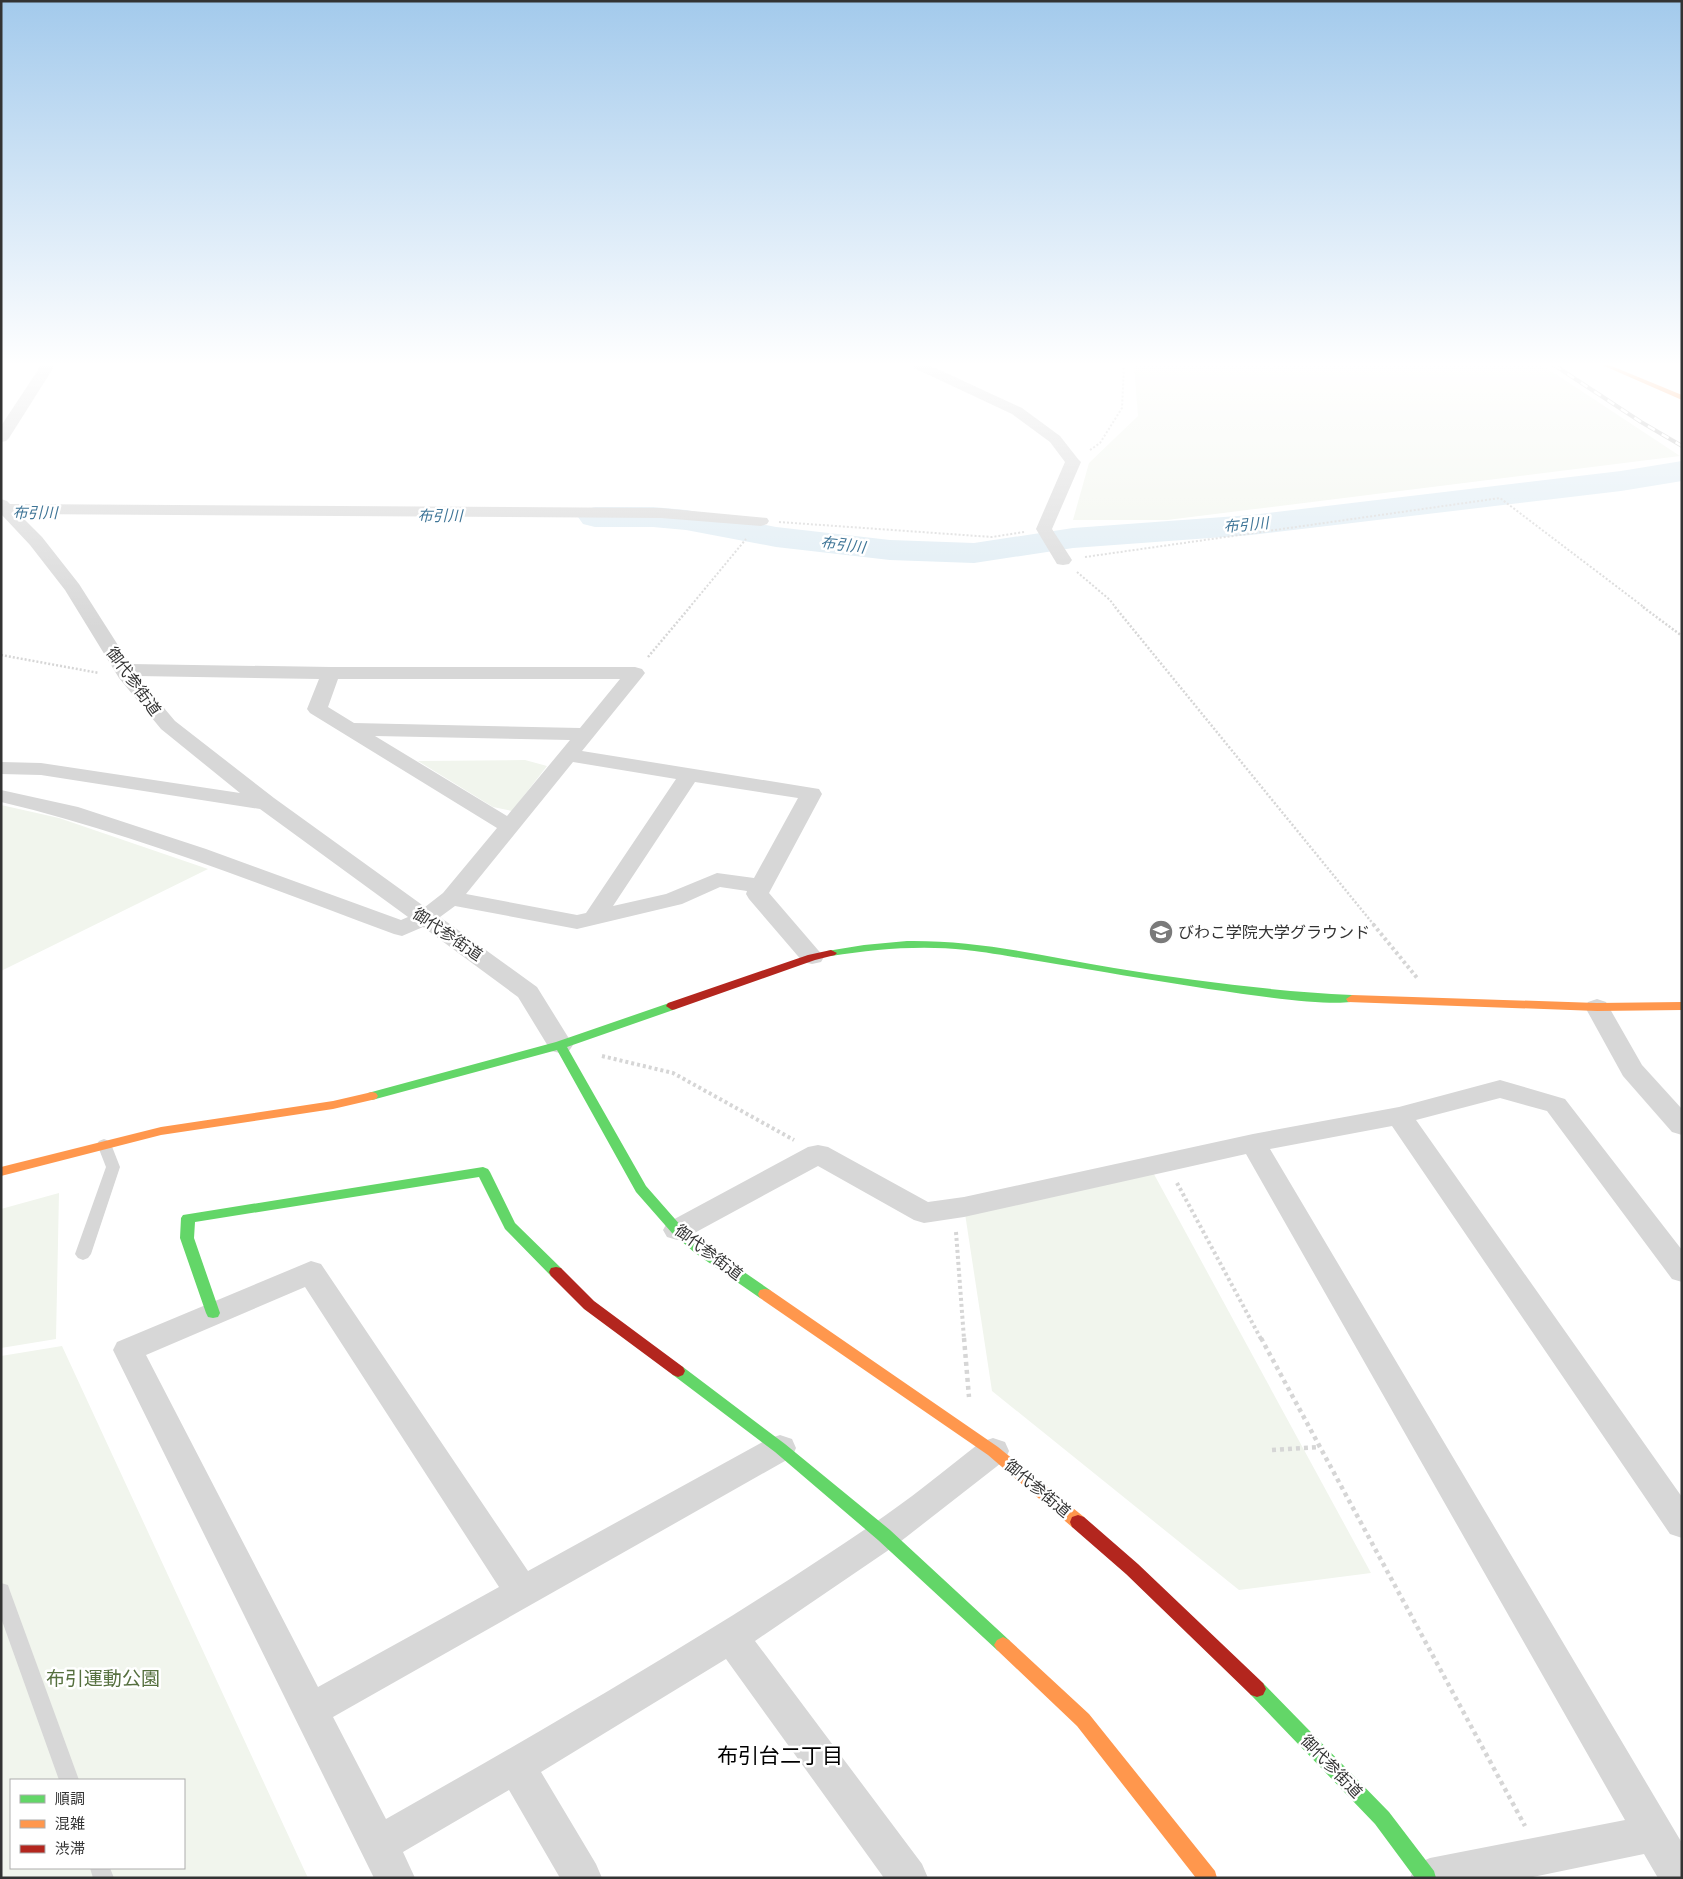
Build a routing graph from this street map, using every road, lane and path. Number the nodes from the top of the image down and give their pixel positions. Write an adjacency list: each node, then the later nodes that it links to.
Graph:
1 (1066, 453): 3 (street)
2 (1086, 453): 3 (path)
3 (1073, 462): 6 (street)
4 (9, 518): 5 (street); 12 (street, 御代参街道)
5 (761, 521): 6 (path); 11 (path)
6 (1045, 531): 7 (street)
7 (1060, 556): 8 (path); 26 (path)
8 (1682, 636)
9 (1, 655): 12 (path)
10 (331, 673): 11 (street); 12 (street); 13 (street)
11 (635, 673): 14 (street)
12 (126, 674): 19 (street, 御代参街道)
13 (349, 728): 14 (street); 20 (street)
14 (586, 734): 15 (street)
15 (568, 756): 17 (street); 20 (street)
16 (1, 768): 19 (street)
17 (688, 774): 21 (street); 24 (street)
18 (1, 796): 23 (street)
19 (266, 803): 23 (street, 御代参街道)
20 (510, 827): 22 (street)
21 (761, 886): 24 (street); 25 (street)
22 (452, 898): 23 (street); 24 (street)
23 (424, 918): 29 (street, 御代参街道)
24 (594, 918)
25 (812, 957): 26 (street); 29 (street)
26 (1438, 1003): 28 (street)
27 (1682, 1006): 28 (street)
28 (1597, 1007): 32 (street)
29 (560, 1044): 34 (street); 39 (street, 御代参街道)
30 (601, 1056): 35 (path)
31 (1399, 1116): 33 (street); 41 (street); 48 (street)
32 (1682, 1126)
33 (1253, 1143): 36 (street); 56 (street)
34 (104, 1144): 37 (street); 40 (lane)
35 (818, 1154): 38 (street); 39 (street)
36 (1166, 1162): 38 (street); 44 (path)
37 (1, 1172)
38 (955, 1208): 43 (path)
39 (677, 1230): 47 (street, 御代参街道)
40 (83, 1254)
41 (1682, 1271)
42 (213, 1313): 45 (street); 51 (street); 53 (street)
43 (969, 1405)
44 (1319, 1447): 46 (path); 58 (path)
45 (780, 1448): 49 (street); 51 (street)
46 (1272, 1450)
47 (993, 1451): 49 (street); 63 (street, 御代参街道)
48 (1682, 1524)
49 (884, 1535): 52 (street); 62 (street)
50 (1, 1591): 55 (lane)
51 (522, 1592): 53 (street)
52 (731, 1637): 54 (street); 61 (street)
53 (310, 1710): 57 (street)
54 (516, 1766): 57 (street); 60 (street)
55 (69, 1779)
56 (1654, 1833): 58 (street); 64 (street)
57 (379, 1844): 59 (street)
58 (1541, 1855): 63 (street)
59 (395, 1878)
60 (582, 1878)
61 (908, 1878)
62 (1208, 1878)
63 (1429, 1878)
64 (1680, 1878)

